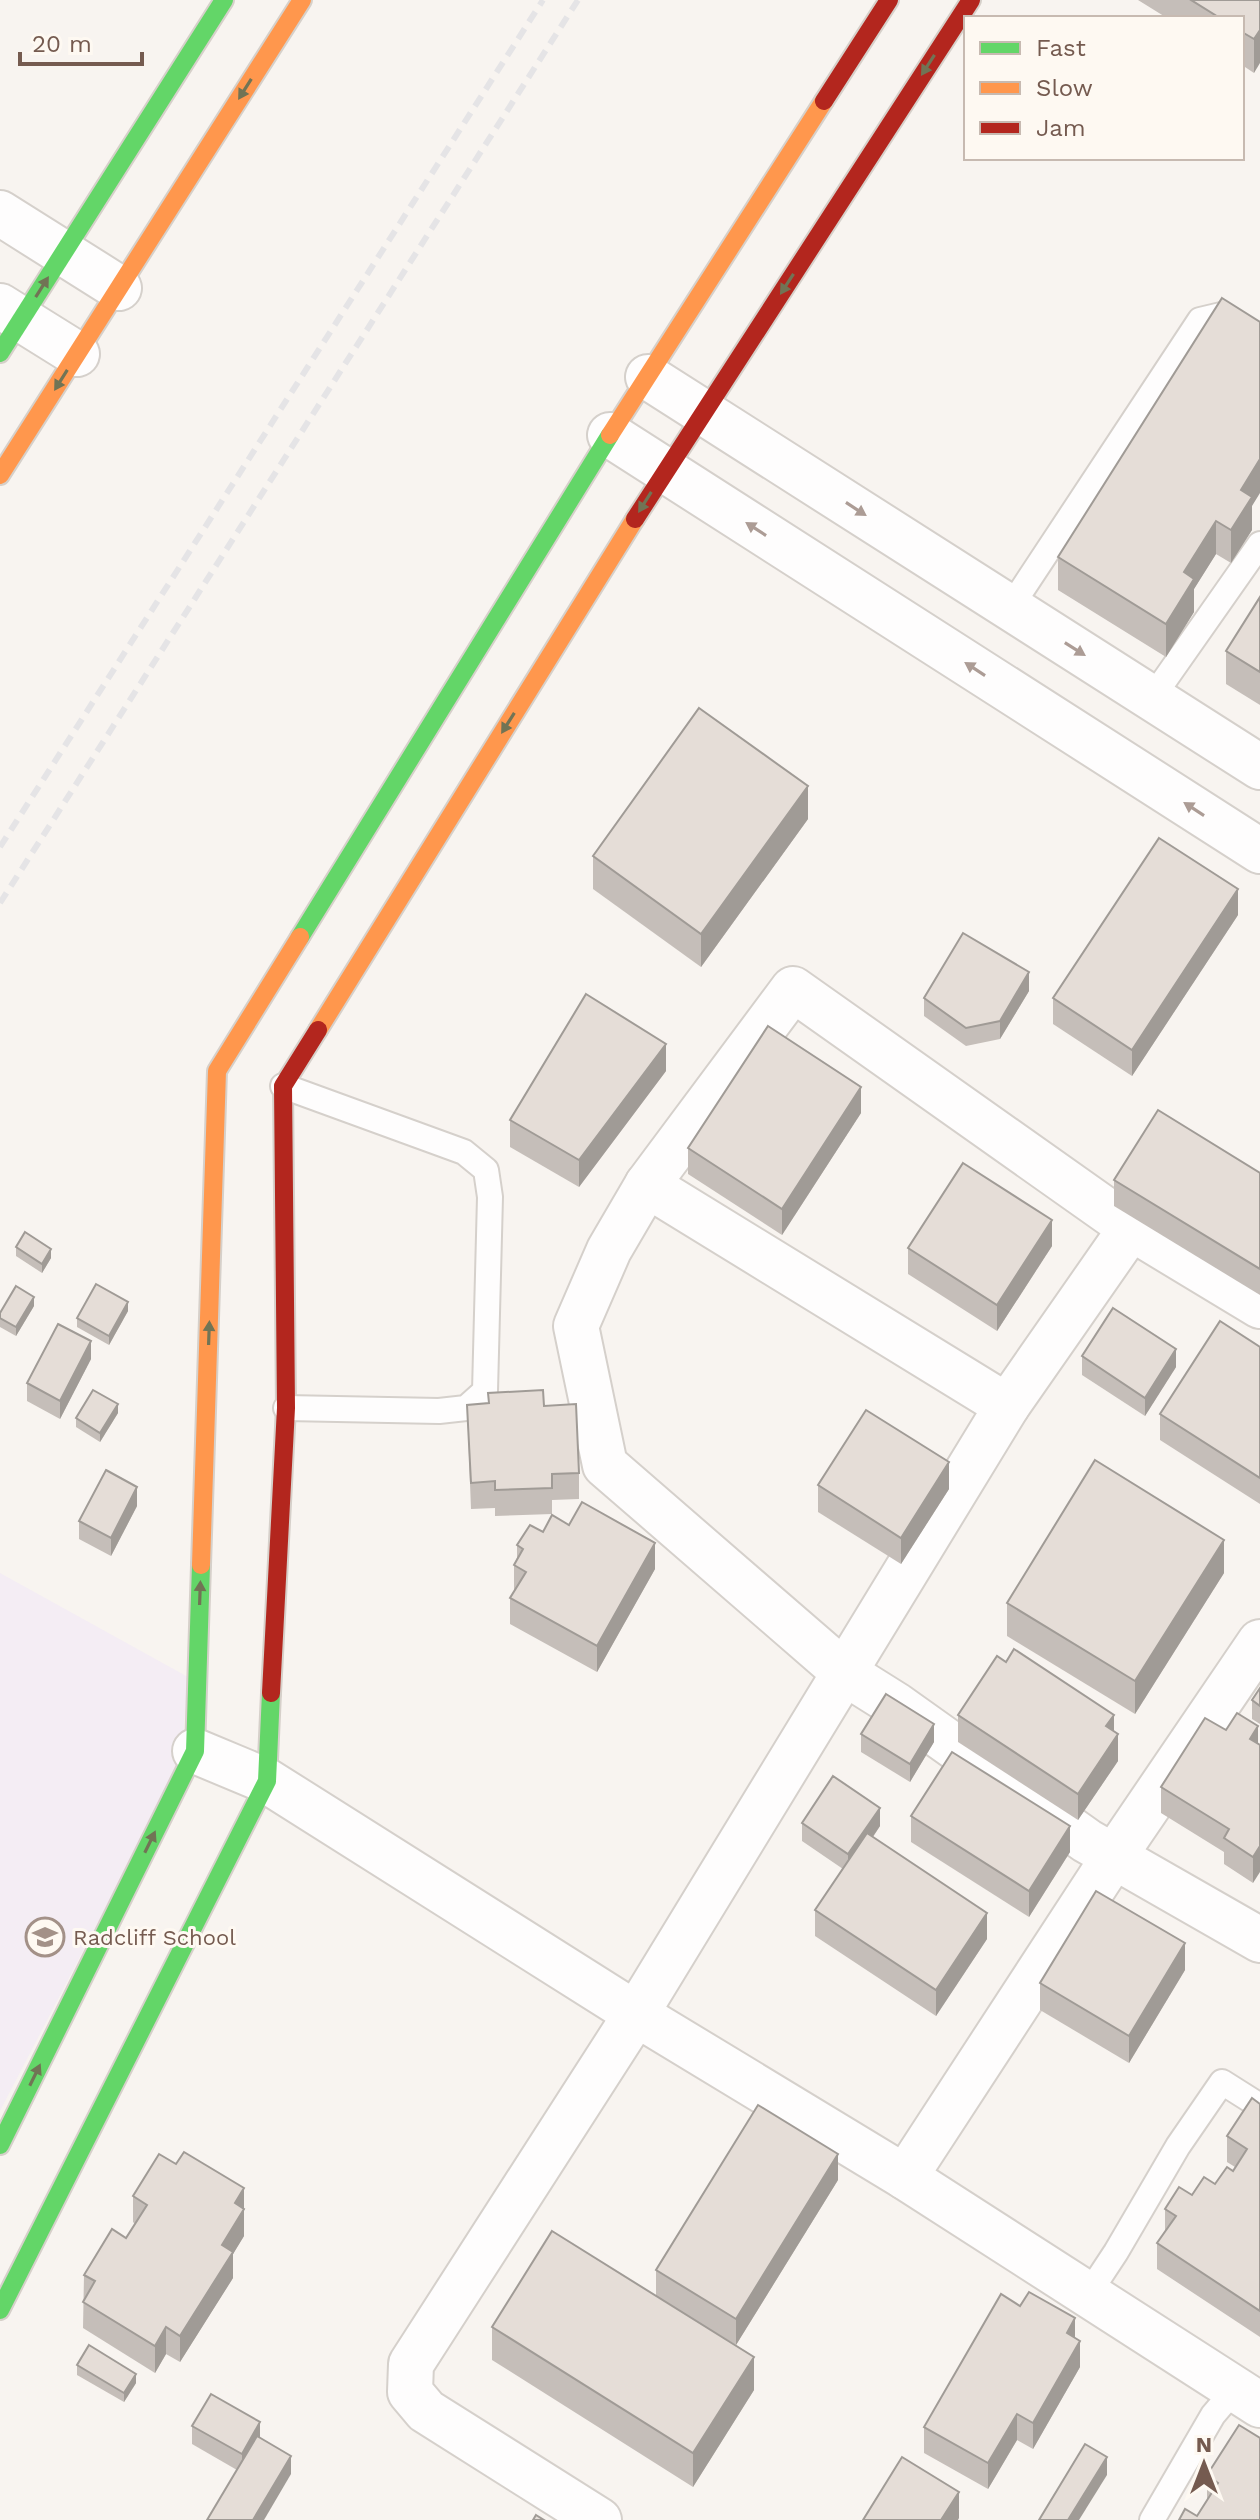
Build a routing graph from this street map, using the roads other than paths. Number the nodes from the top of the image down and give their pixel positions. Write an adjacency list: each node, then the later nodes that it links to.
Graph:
1 (224, 0): 6 (street)
2 (302, 0): 7 (street, one-way to 7)
3 (889, 0): 11 (street)
4 (971, 0): 12 (street, one-way to 12)
5 (0, 213): 6 (street)
6 (64, 252): 7 (street); 8 (street, one-way to 6)
7 (119, 288): 10 (street)
8 (7, 326): 10 (street)
9 (1260, 340): 17 (lane)
10 (77, 354): 15 (street, one-way to 15)
11 (648, 377): 12 (street); 13 (street)
12 (704, 412): 14 (street); 17 (street, one-way to 17)
13 (610, 435): 14 (street); 29 (street, one-way to 13)
14 (665, 471): 20 (street, one-way to 14); 21 (street, one-way to 21)
15 (0, 475)
16 (1260, 544): 18 (lane)
17 (1010, 608): 18 (street, one-way to 18)
18 (1152, 698): 19 (street)
19 (1260, 767)
20 (1260, 851)
21 (283, 1086): 26 (street); 26 (lane)
22 (647, 1185): 23 (street); 25 (street); 28 (street)
23 (1131, 1228): 24 (street); 25 (street)
24 (1260, 1306)
25 (1007, 1406): 28 (street)
26 (286, 1408): 30 (street)
27 (1260, 1642): 31 (street)
28 (845, 1673): 31 (street); 33 (street)
29 (195, 1751): 30 (street); 35 (street, one-way to 29)
30 (267, 1781): 33 (street); 38 (street)
31 (1113, 1858): 32 (street); 36 (street)
32 (1260, 1940)
33 (636, 2014): 36 (street); 40 (street)
34 (1260, 2106): 37 (lane)
35 (0, 2145)
36 (905, 2177): 37 (street)
37 (1087, 2296): 39 (street)
38 (0, 2310)
39 (1248, 2397): 41 (lane)
40 (599, 2520)
41 (1152, 2520)

